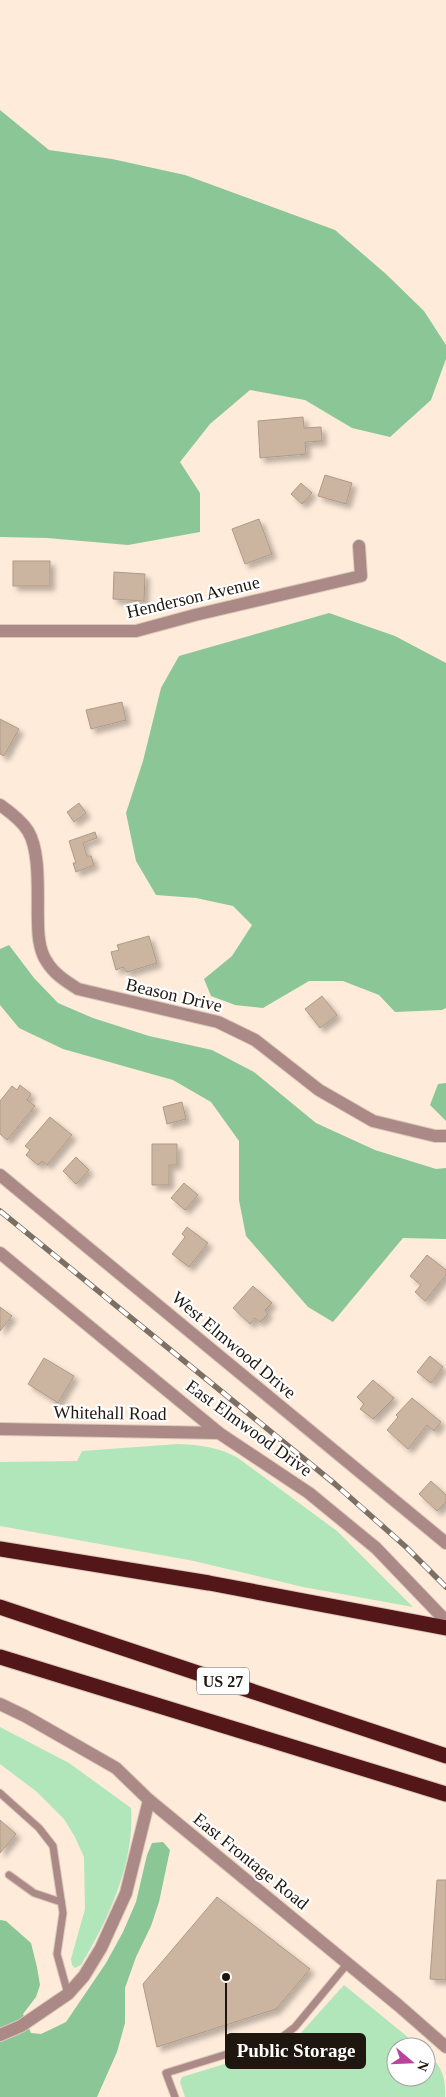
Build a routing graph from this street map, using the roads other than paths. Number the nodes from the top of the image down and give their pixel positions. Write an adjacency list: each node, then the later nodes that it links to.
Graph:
1 (359, 546): 2 (street, Henderson Avenue)
2 (0, 631)
3 (0, 805): 4 (street, Beason Drive)
4 (446, 1136)
5 (0, 1175): 9 (street, West Elmwood Drive)
6 (0, 1253): 8 (street, East Elmwood Drive)
7 (0, 1429): 8 (street, Whitehall Road)
8 (219, 1433): 12 (street, East Elmwood Drive)
9 (446, 1543)
10 (0, 1550): 13 (highway)
11 (0, 1607): 16 (highway, US 27)
12 (446, 1622)
13 (446, 1628)
14 (0, 1657): 18 (highway, US 27)
15 (0, 1704): 19 (street, East Frontage Road)
16 (446, 1756)
17 (0, 1793): 21 (lane)
18 (446, 1794)
19 (149, 1800): 22 (street, East Frontage Road); 23 (street)
20 (9, 1875): 21 (lane)
21 (62, 1902): 23 (lane)
22 (348, 1963): 25 (street, East Frontage Road); 26 (lane)
23 (68, 1994): 24 (street)
24 (0, 2034)
25 (446, 2047)
26 (175, 2097)

